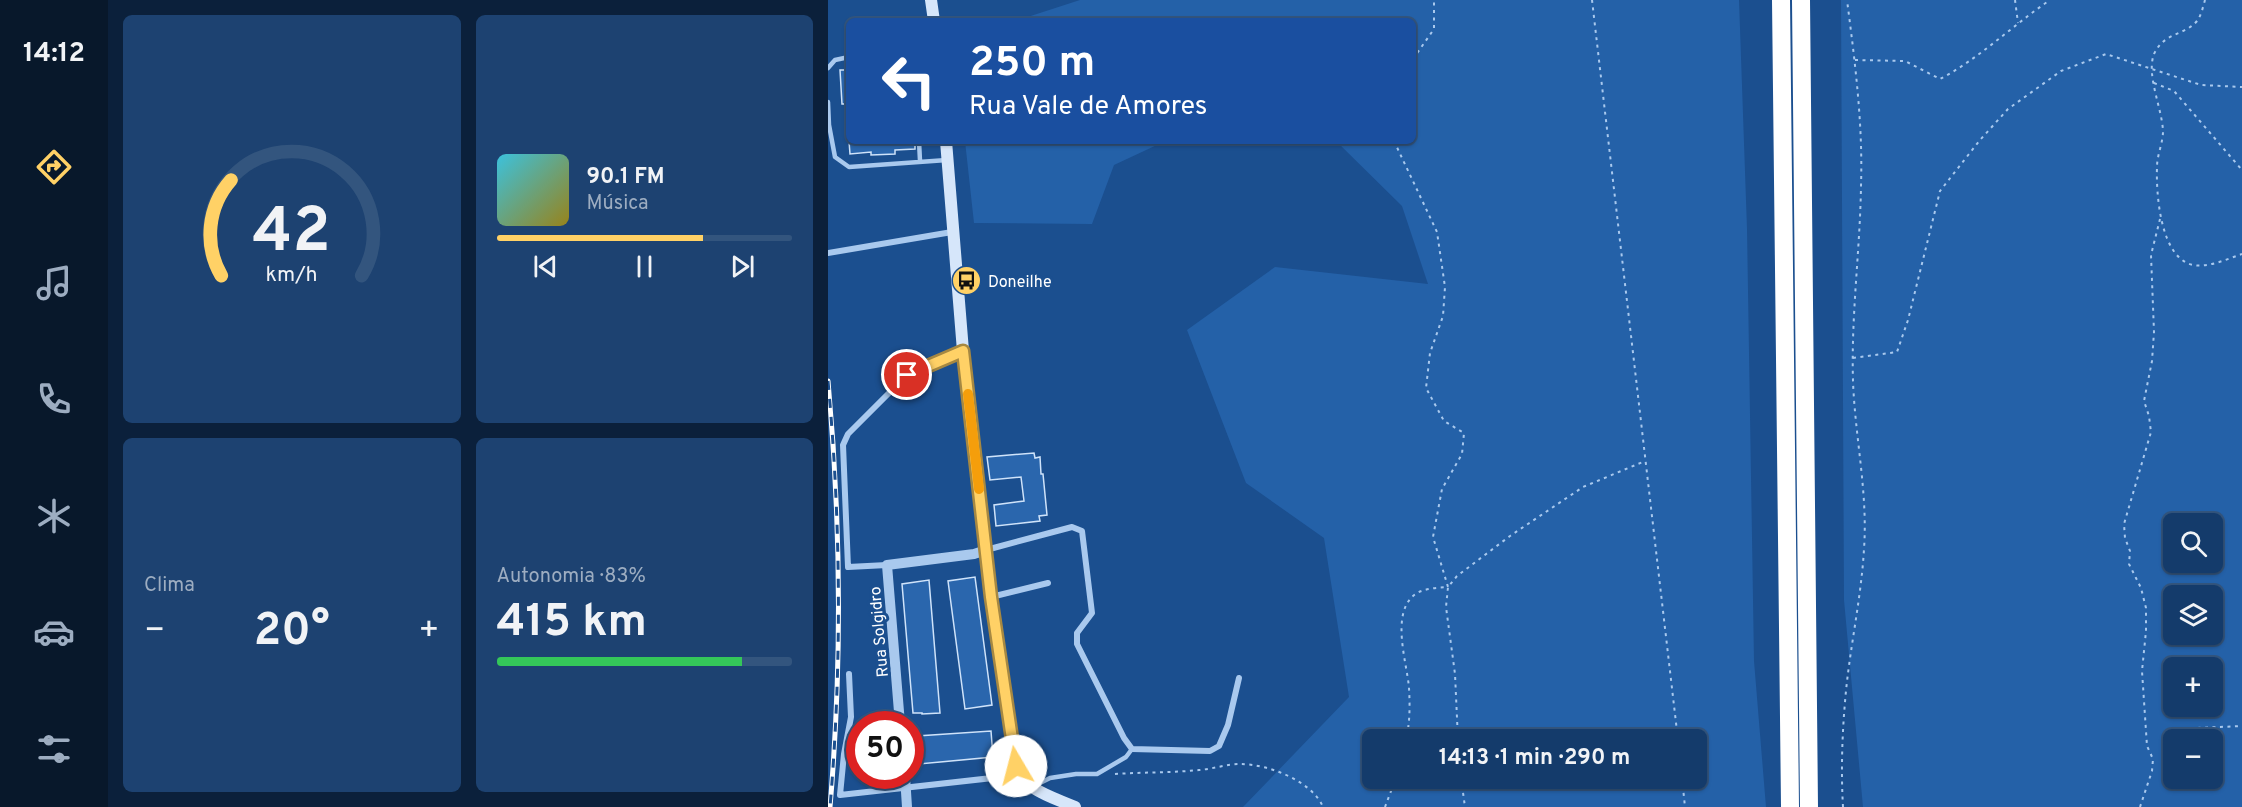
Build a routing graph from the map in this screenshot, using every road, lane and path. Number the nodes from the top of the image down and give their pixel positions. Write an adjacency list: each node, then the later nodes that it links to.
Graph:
1 (931, 0): 10 (main road)
2 (1434, 0): 12 (path)
3 (1592, 0): 32 (path)
4 (1781, 0): 63 (highway)
5 (1801, 0): 64 (highway)
6 (1847, 0): 14 (path)
7 (2015, 0): 11 (path)
8 (2050, 0): 11 (path)
9 (2205, 0): 16 (path)
10 (934, 18)
11 (2018, 23): 14 (path)
12 (1416, 55)
13 (846, 58): 15 (lane)
14 (1855, 60): 31 (path)
15 (828, 68)
16 (2152, 70): 17 (path); 18 (path); 31 (path)
17 (2154, 83): 25 (path); 26 (path)
18 (2242, 87)
19 (828, 102): 24 (lane)
20 (919, 144): 24 (lane)
21 (946, 144): 23 (main road)
22 (1395, 144): 36 (path)
23 (947, 160): 24 (lane); 27 (main road)
24 (921, 162)
25 (2242, 171)
26 (2160, 219): 29 (path); 66 (path)
27 (952, 232): 28 (street); 30 (main road)
28 (828, 254)
29 (2242, 254)
30 (963, 351): 33 (main road); 34 (street, Rua Solgidro)
31 (1853, 357): 65 (path)
32 (1645, 461): 36 (path); 44 (path)
33 (986, 550): 34 (street); 37 (main road); 46 (street)
34 (887, 565): 40 (street, Rua Solgidro)
35 (1048, 583): 37 (street)
36 (1448, 587): 42 (path); 43 (path)
37 (991, 597): 49 (main road)
38 (849, 675): 47 (street)
39 (1239, 678): 46 (street)
40 (899, 711)
41 (2242, 726): 45 (path)
42 (1407, 729)
43 (1458, 729)
44 (1677, 729)
45 (2175, 729)
46 (1132, 749): 48 (lane)
47 (844, 754): 52 (street)
48 (1097, 774): 51 (lane); 59 (path)
49 (1019, 775): 50 (street); 51 (main road)
50 (924, 786)
51 (1031, 787): 58 (main road)
52 (897, 789)
53 (906, 789): 57 (street)
54 (1391, 789): 60 (path)
55 (1463, 789): 61 (path)
56 (1683, 789): 62 (path)
57 (907, 807)
58 (1076, 807)
59 (1323, 807)
60 (1385, 807)
61 (1465, 807)
62 (1685, 807)
63 (1790, 807)
64 (1809, 807)
65 (1843, 807)
66 (2140, 807)

